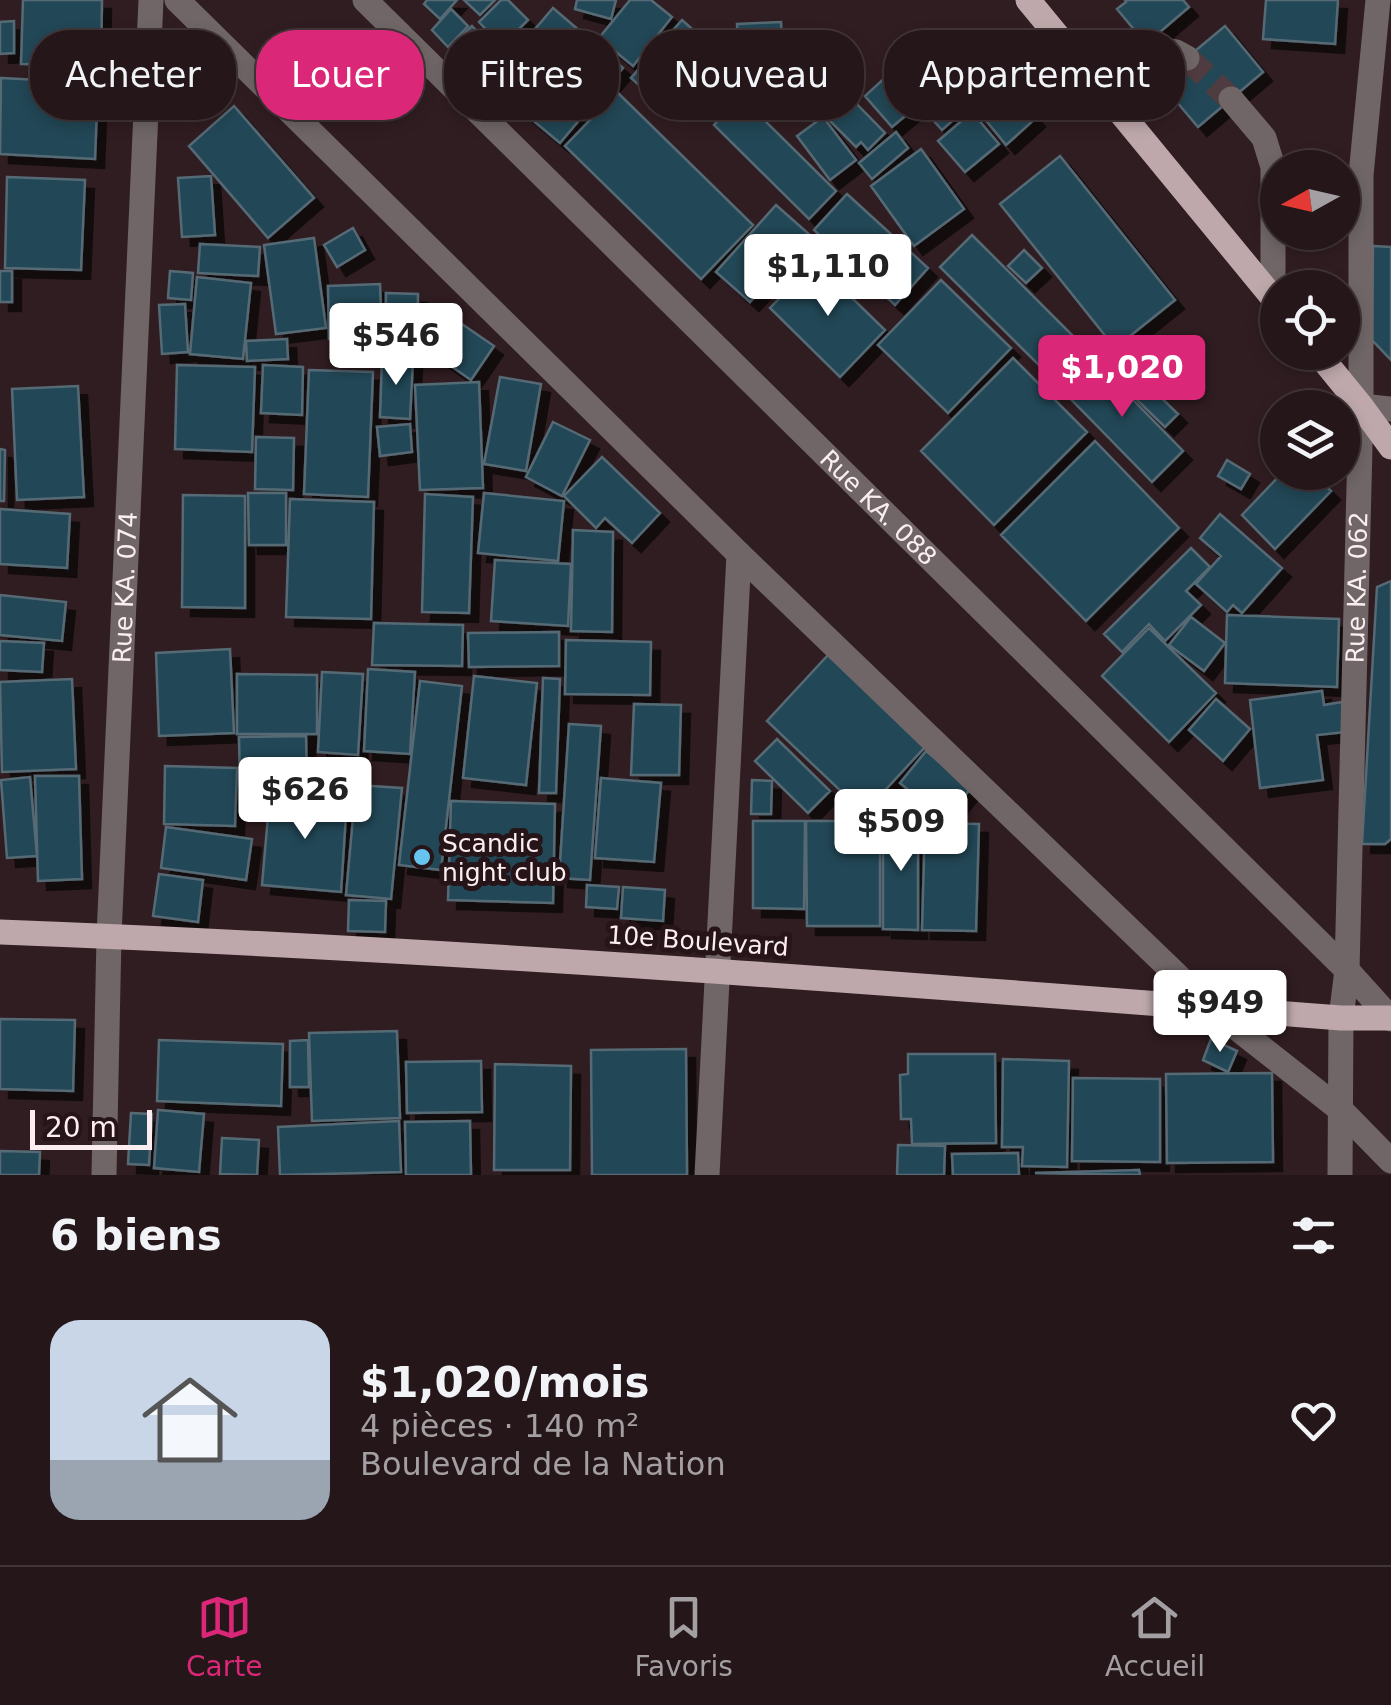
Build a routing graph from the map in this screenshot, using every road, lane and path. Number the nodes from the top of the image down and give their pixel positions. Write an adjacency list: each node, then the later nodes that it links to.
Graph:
1 (151, 0): 17 (street, Rue KA. 074)
2 (177, 0): 15 (street)
3 (365, 0): 18 (street, Rue KA. 088)
4 (1028, 0): 6 (main road)
5 (1378, 0): 12 (street, Rue KA. 062)
6 (1052, 30)
7 (1232, 98): 9 (street)
8 (1126, 120): 10 (main road)
9 (1275, 270)
10 (1260, 283)
11 (1333, 370): 12 (main road)
12 (1362, 406): 13 (street); 14 (main road); 18 (street, Rue KA. 062)
13 (1391, 409)
14 (1391, 447)
15 (739, 554): 19 (street); 20 (street)
16 (0, 932): 17 (main road, 10e Boulevard)
17 (109, 936): 19 (main road, 10e Boulevard); 25 (street, Rue KA. 074)
18 (1347, 970): 21 (street, Rue KA. 062); 22 (street, Rue KA. 088)
19 (718, 971): 20 (main road, 10e Boulevard); 26 (street)
20 (1211, 1008): 21 (main road, 10e Boulevard); 23 (street)
21 (1342, 1018): 22 (main road, 10e Boulevard); 23 (street, Rue KA. 062)
22 (1391, 1018)
23 (1342, 1111): 24 (street); 27 (street, Rue KA. 062)
24 (1391, 1161)
25 (104, 1175)
26 (707, 1175)
27 (1340, 1175)

